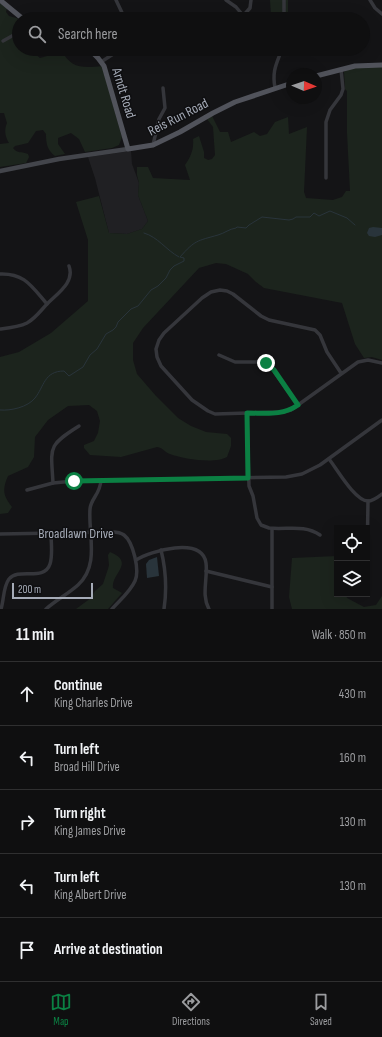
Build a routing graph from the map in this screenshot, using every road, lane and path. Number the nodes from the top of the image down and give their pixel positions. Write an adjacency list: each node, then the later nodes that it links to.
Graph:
1 (0, 0): 7 (main road)
2 (116, 0): 8 (street)
3 (226, 0): 9 (street)
4 (251, 0): 10 (street)
5 (284, 0): 11 (street)
6 (370, 0): 12 (street)
7 (15, 12)
8 (122, 12)
9 (239, 12)
10 (248, 12)
11 (284, 12)
12 (382, 14)
13 (12, 36): 14 (street)
14 (3, 41)
15 (96, 56): 18 (main road, Arndt Road)
16 (111, 56): 18 (street)
17 (279, 56): 24 (street)
18 (102, 62): 26 (main road, Arndt Road)
19 (382, 65): 20 (main road)
20 (342, 69): 21 (main road); 28 (street)
21 (322, 74)
22 (286, 85): 24 (main road, Reis Run Road)
23 (163, 88): 25 (street)
24 (274, 88): 25 (main road, Reis Run Road)
25 (153, 145): 26 (main road, Reis Run Road)
26 (128, 149): 27 (street, Reis Run Road)
27 (0, 171)
28 (326, 178)
29 (69, 266): 31 (street)
30 (0, 274): 31 (street)
31 (47, 304): 32 (street)
32 (0, 329)
33 (219, 355): 36 (street)
34 (382, 363): 35 (street)
35 (341, 373): 36 (street); 37 (street)
36 (298, 405): 37 (street)
37 (247, 413): 41 (street)
38 (382, 420): 40 (street)
39 (79, 426): 43 (street)
40 (329, 459): 41 (street); 46 (street)
41 (248, 478): 42 (street); 48 (street)
42 (101, 480): 43 (street); 49 (street)
43 (53, 483): 44 (street)
44 (27, 490)
45 (382, 494): 46 (street)
46 (368, 501): 47 (street)
47 (368, 525)
48 (272, 529): 52 (street); 56 (street)
49 (91, 532): 50 (street, Broadlawn Drive); 54 (street, Broadlawn Drive); 58 (street)
50 (51, 533): 51 (street, Broadlawn Drive); 57 (street)
51 (0, 534)
52 (320, 535)
53 (161, 550): 54 (street); 55 (street); 60 (street)
54 (136, 560): 59 (street)
55 (206, 571): 56 (street); 61 (street)
56 (272, 587): 62 (street)
57 (1, 609)
58 (46, 609)
59 (112, 609)
60 (164, 609)
61 (209, 609)
62 (272, 609)

